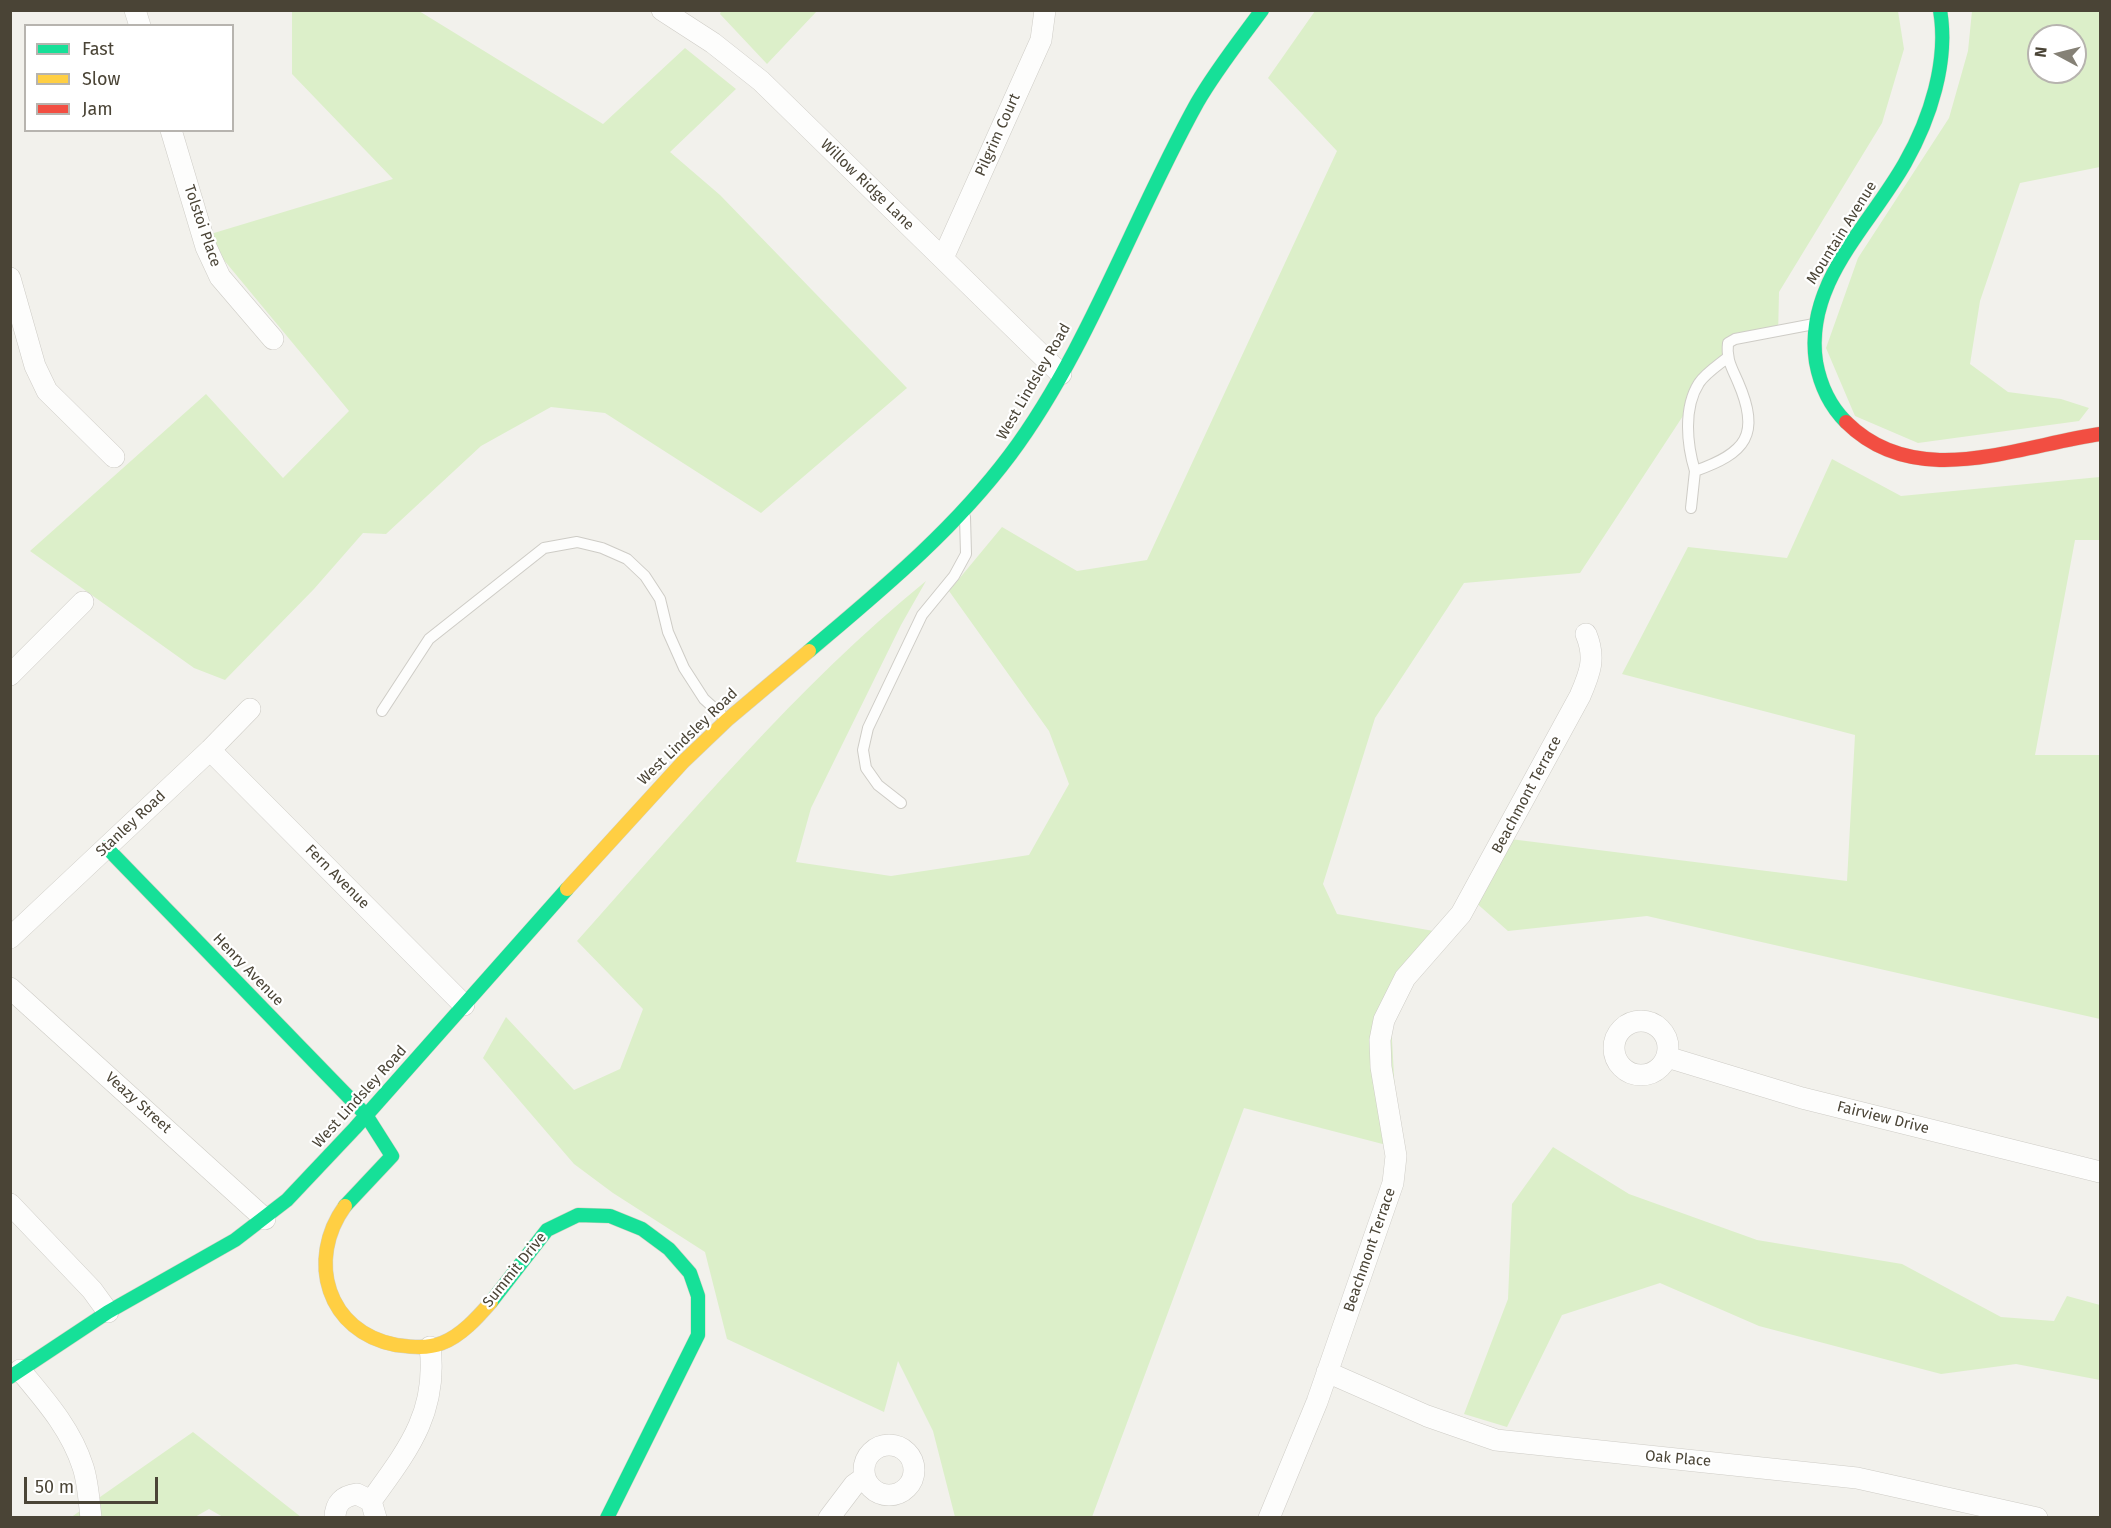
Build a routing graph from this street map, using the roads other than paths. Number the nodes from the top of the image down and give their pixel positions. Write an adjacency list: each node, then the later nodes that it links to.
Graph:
1 (662, 10): 6 (street, Willow Ridge Lane)
2 (1045, 10): 6 (street, Pilgrim Court)
3 (1262, 10): 11 (street, West Lindsley Road)
4 (1940, 10): 8 (street, Mountain Avenue)
5 (172, 132): 9 (street, Tolstoi Place)
6 (942, 258): 11 (street, Willow Ridge Lane)
7 (10, 278): 13 (street)
8 (1814, 324): 10 (lane); 12 (street, Mountain Avenue)
9 (273, 339)
10 (1727, 358): 14 (lane); 14 (lane)
11 (1061, 374): 16 (street, West Lindsley Road)
12 (2100, 434)
13 (114, 457)
14 (1695, 471): 15 (lane)
15 (1691, 508)
16 (965, 511): 22 (street, West Lindsley Road); 24 (lane)
17 (83, 602): 19 (street)
18 (1586, 634): 36 (street, Beachmont Terrace)
19 (10, 675)
20 (250, 709): 23 (street, Stanley Road)
21 (382, 711): 22 (lane)
22 (727, 720): 28 (street, West Lindsley Road)
23 (210, 750): 25 (street, Stanley Road); 28 (street, Fern Avenue)
24 (901, 803)
25 (106, 847): 26 (street, Stanley Road); 30 (street, Henry Avenue)
26 (10, 938)
27 (10, 988): 33 (street, Veazy Street)
28 (464, 1005): 30 (street, West Lindsley Road)
29 (1668, 1057): 31 (street, Fairview Drive)
30 (366, 1115): 33 (street, West Lindsley Road); 35 (street, Summit Drive)
31 (2100, 1172)
32 (10, 1204): 34 (street)
33 (265, 1219): 34 (street, West Lindsley Road)
34 (108, 1312): 37 (street, West Lindsley Road)
35 (430, 1347): 39 (street); 43 (street, Summit Drive)
36 (1327, 1372): 40 (street, Oak Place); 45 (street, Beachmont Terrace)
37 (15, 1373): 41 (street)
38 (864, 1477): 44 (street)
39 (374, 1509): 42 (street)
40 (2032, 1517)
41 (91, 1518)
42 (335, 1518)
43 (607, 1518)
44 (829, 1518)
45 (1269, 1518)

